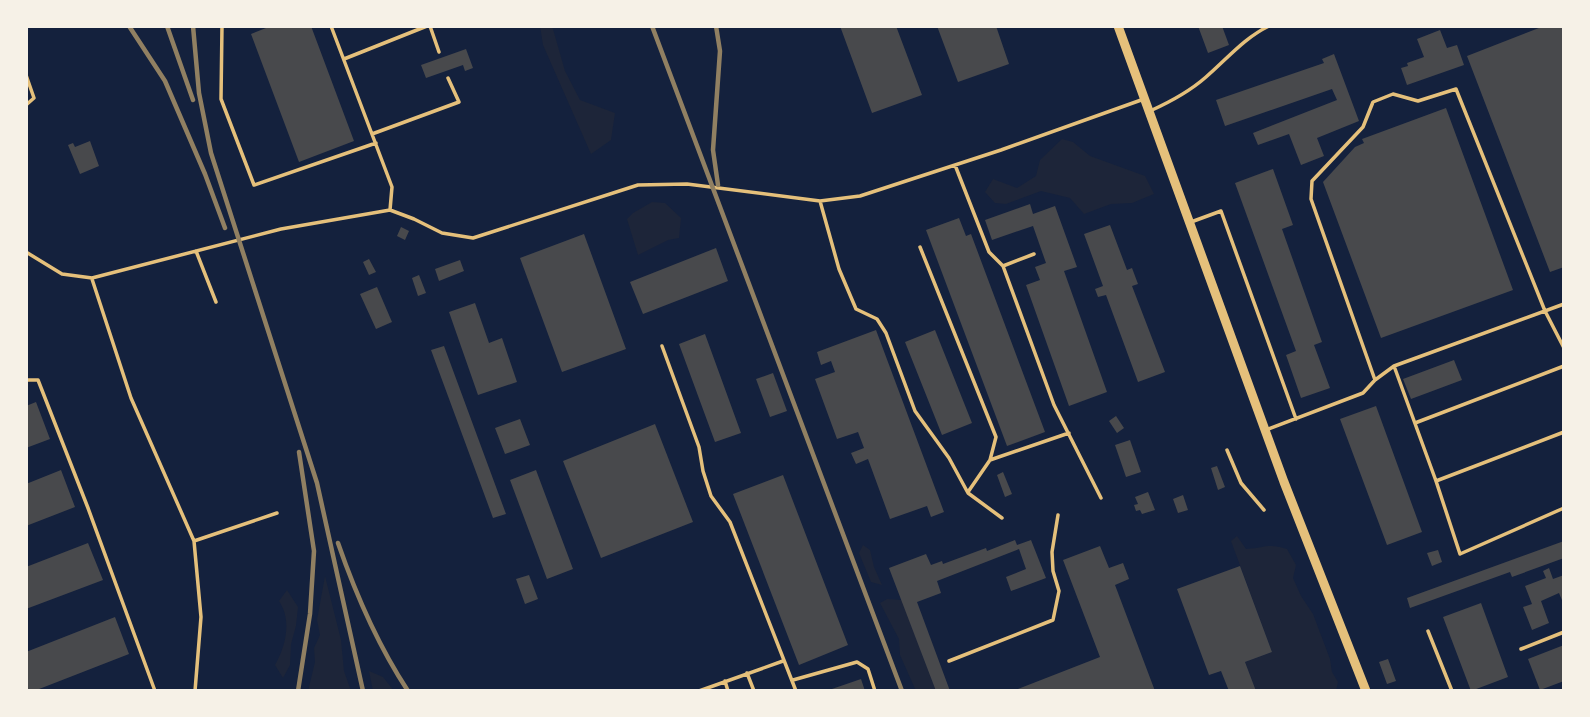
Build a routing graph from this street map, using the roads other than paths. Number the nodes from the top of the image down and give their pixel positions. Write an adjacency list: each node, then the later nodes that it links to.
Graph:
1 (222, 26): 14 (lane)
2 (331, 26): 7 (lane)
3 (428, 26): 6 (lane); 7 (lane)
4 (1269, 26): 12 (lane)
5 (1119, 27): 10 (main road)
6 (439, 52)
7 (344, 59): 13 (lane)
8 (26, 75): 11 (lane)
9 (448, 78): 13 (lane)
10 (1145, 99): 12 (main road); 15 (lane)
11 (26, 105)
12 (1149, 111): 18 (main road)
13 (372, 134): 14 (lane)
14 (376, 143): 17 (lane)
15 (956, 165): 16 (lane); 23 (lane)
16 (820, 201): 17 (lane); 42 (lane)
17 (390, 210): 20 (lane)
18 (1190, 222): 34 (lane); 36 (main road)
19 (920, 247): 40 (lane)
20 (196, 251): 24 (lane); 25 (lane)
21 (26, 252): 24 (lane)
22 (1034, 254): 23 (lane)
23 (1003, 266): 38 (lane)
24 (92, 278): 49 (lane)
25 (216, 302)
26 (1564, 304): 27 (lane)
27 (1545, 311): 29 (lane); 30 (lane); 33 (lane)
28 (662, 346): 53 (lane)
29 (1564, 348)
30 (1394, 366): 33 (lane); 35 (lane)
31 (1564, 366): 35 (lane)
32 (26, 380): 58 (lane)
33 (1375, 380): 34 (lane)
34 (1296, 419): 36 (lane)
35 (1415, 423): 41 (lane)
36 (1266, 430): 65 (main road)
37 (1564, 432): 41 (lane)
38 (1069, 433): 40 (lane); 43 (lane)
39 (1227, 450): 45 (lane)
40 (990, 460): 42 (lane)
41 (1436, 481): 44 (lane)
42 (968, 493): 48 (lane)
43 (1101, 498)
44 (1564, 508)
45 (1264, 510)
46 (277, 513): 49 (lane)
47 (1058, 516): 54 (lane)
48 (1002, 518)
49 (194, 541): 59 (lane)
50 (1428, 631): 66 (lane)
51 (1564, 632): 52 (lane)
52 (1521, 649)
53 (783, 660): 55 (lane); 56 (lane)
54 (949, 661)
55 (747, 673): 57 (lane); 62 (lane)
56 (792, 680): 63 (lane); 64 (lane)
57 (725, 681): 60 (lane); 61 (lane)
58 (155, 691)
59 (195, 691)
60 (699, 691)
61 (728, 691)
62 (754, 691)
63 (796, 691)
64 (875, 691)
65 (1366, 691)
66 (1452, 691)

